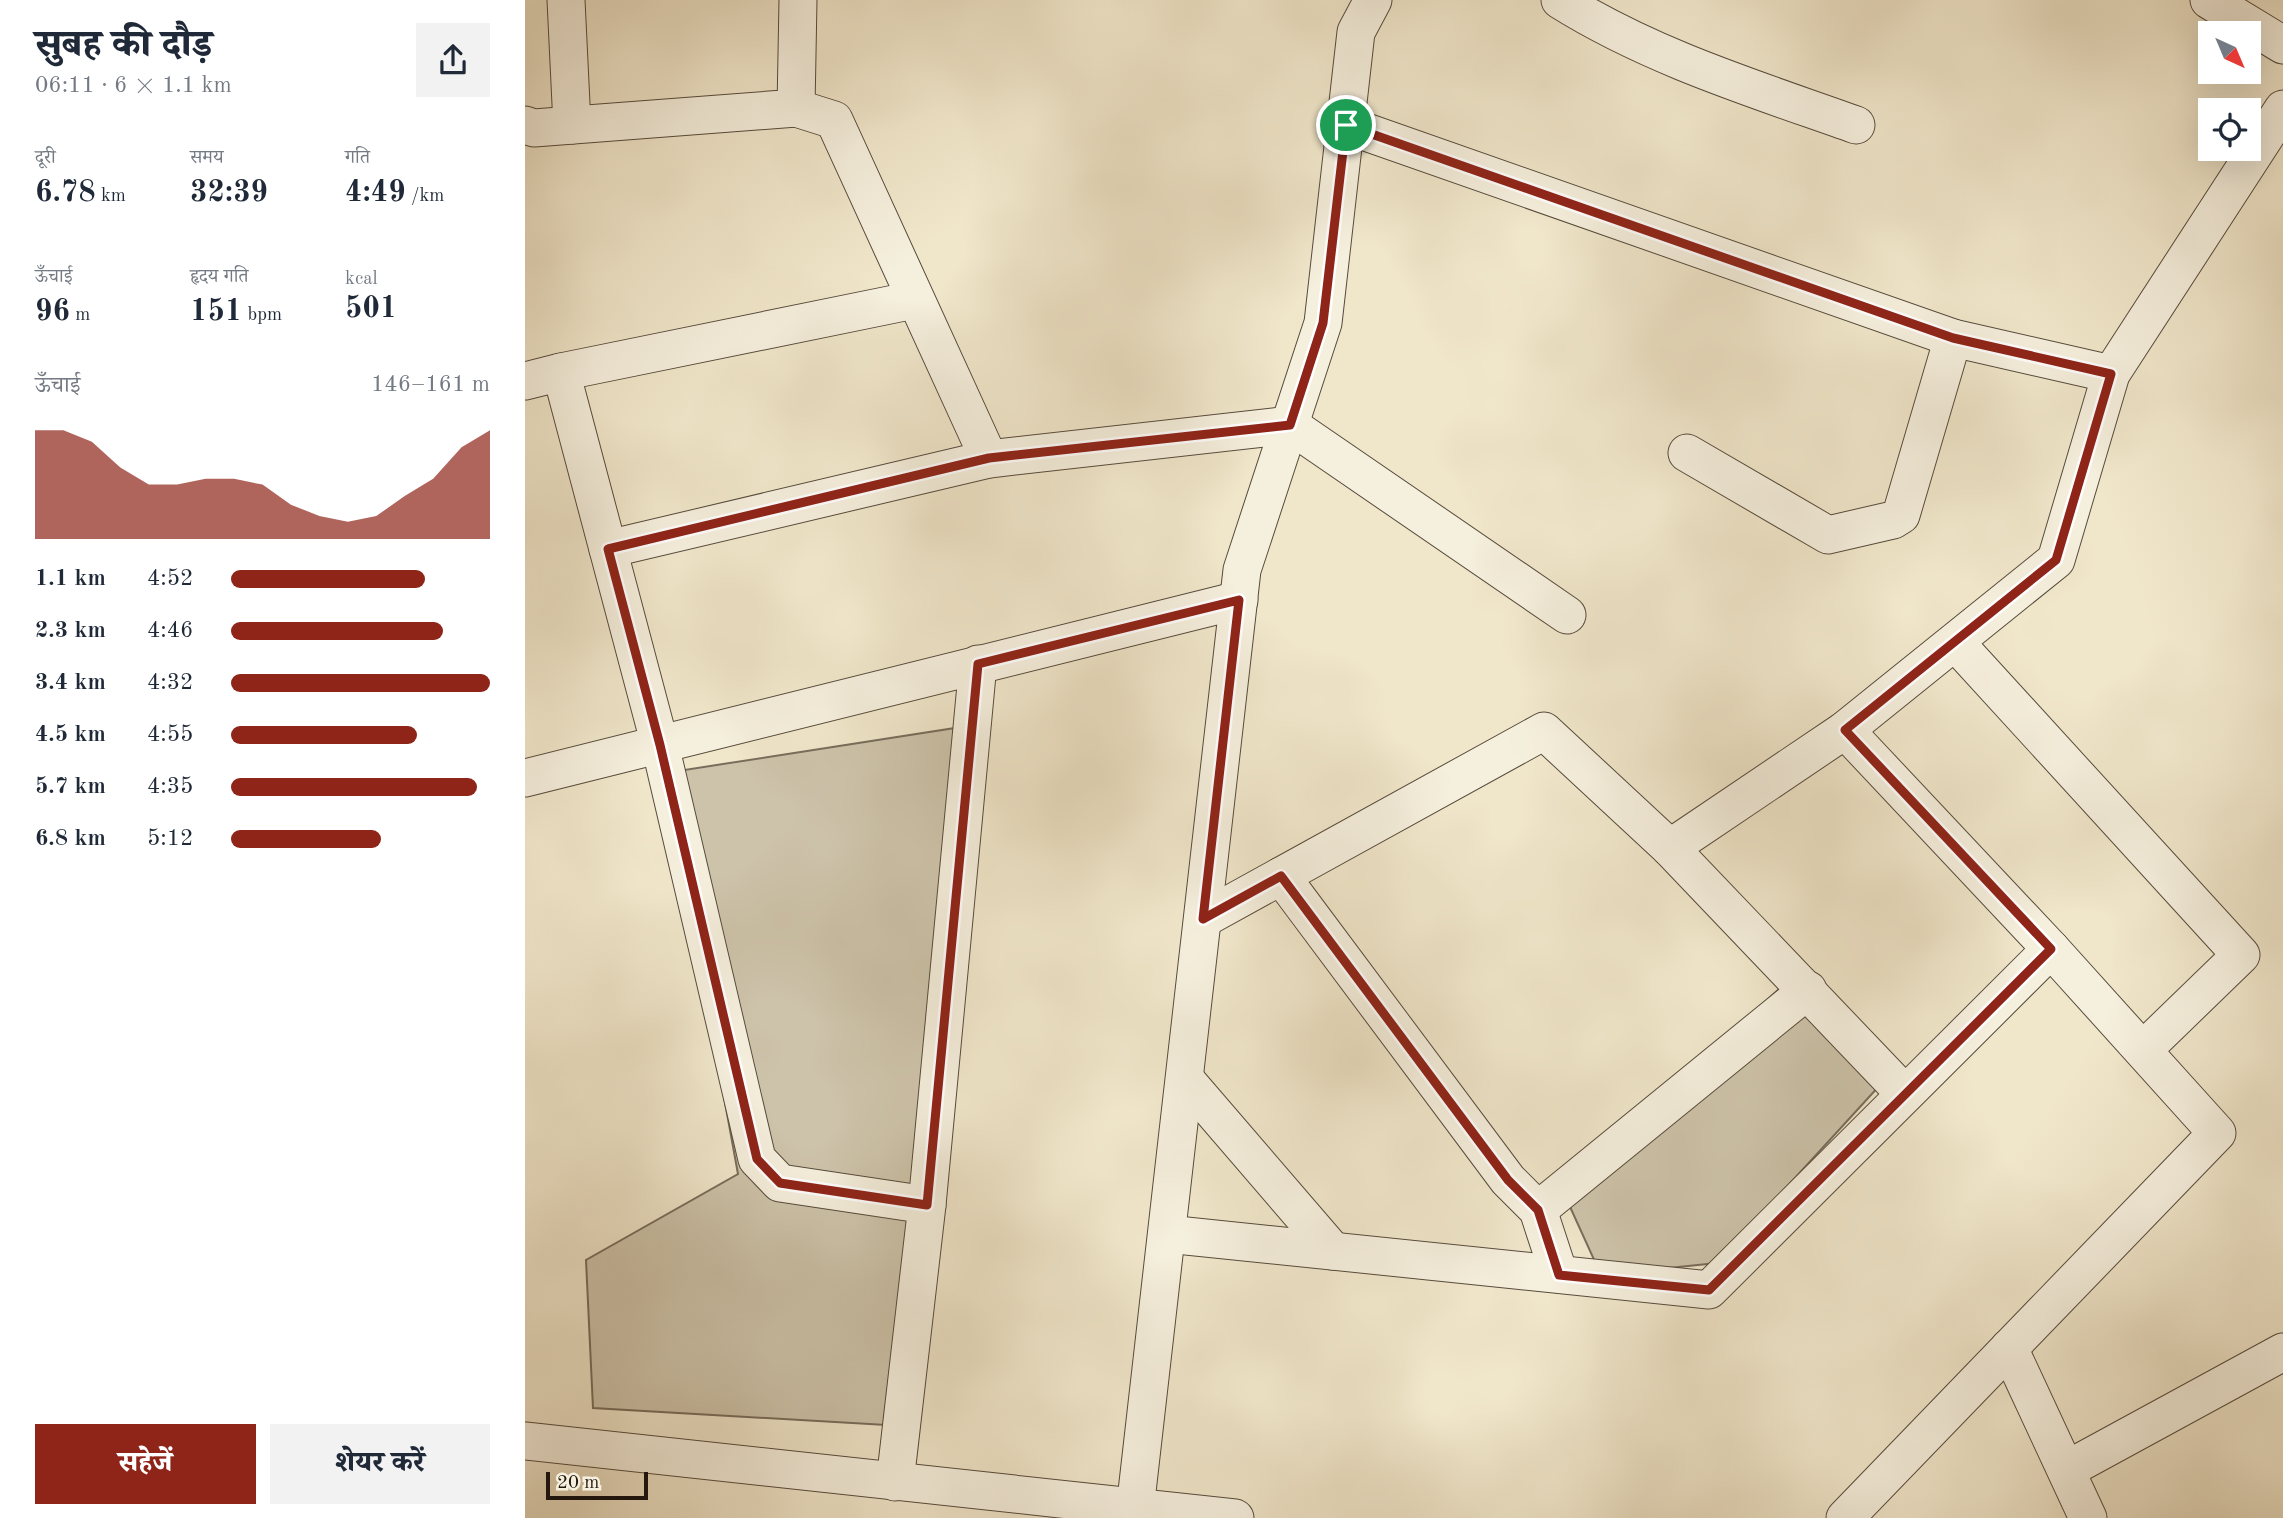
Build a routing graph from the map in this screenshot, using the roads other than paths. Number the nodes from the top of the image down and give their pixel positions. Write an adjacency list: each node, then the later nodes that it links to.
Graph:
1 (566, 0): 10 (street)
2 (798, 0): 7 (street)
3 (1373, 0): 11 (street)
4 (1559, 0): 12 (street)
5 (2209, 0): 6 (street)
6 (2283, 45)
7 (796, 108): 10 (street); 13 (street)
8 (2283, 109): 16 (street)
9 (525, 125): 10 (street)
10 (572, 125)
11 (1346, 125): 14 (street); 18 (street)
12 (1856, 125)
13 (914, 300): 15 (street); 20 (street)
14 (1953, 338): 16 (street); 19 (street)
15 (561, 372): 17 (street); 21 (street)
16 (2111, 374): 24 (street)
17 (525, 381)
18 (1290, 425): 20 (street); 22 (street); 23 (street)
19 (1687, 453)
20 (989, 458): 21 (street)
21 (608, 549): 27 (street)
22 (1239, 600): 25 (street); 31 (street)
23 (1567, 615)
24 (1955, 642): 26 (street); 34 (street)
25 (978, 664): 27 (street); 37 (street)
26 (1845, 730): 29 (street); 32 (street)
27 (660, 745): 28 (street); 37 (street)
28 (525, 778)
29 (1669, 848): 30 (street); 33 (street)
30 (1281, 876): 31 (street); 38 (street)
31 (1203, 919): 35 (street)
32 (2051, 949): 34 (street); 36 (street)
33 (1808, 990): 36 (street); 38 (street)
34 (2143, 1050): 42 (street)
35 (1185, 1079): 39 (street); 40 (street)
36 (1905, 1094): 41 (street)
37 (927, 1205): 46 (street)
38 (1538, 1210): 41 (street)
39 (1167, 1234): 40 (street); 47 (street)
40 (1333, 1251): 41 (street)
41 (1559, 1275)
42 (2009, 1348): 45 (street); 49 (street)
43 (2283, 1352): 45 (street)
44 (525, 1441): 46 (street)
45 (2068, 1469): 50 (street)
46 (895, 1482): 47 (street)
47 (1135, 1513): 48 (street)
48 (1235, 1518)
49 (1845, 1518)
50 (2088, 1518)

